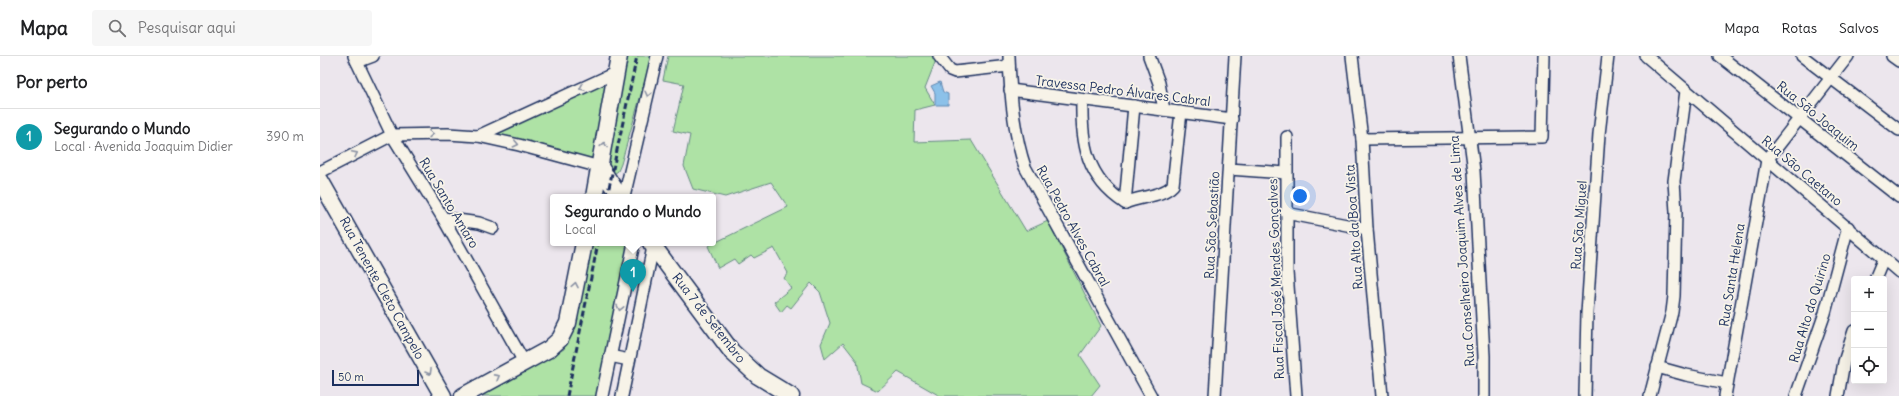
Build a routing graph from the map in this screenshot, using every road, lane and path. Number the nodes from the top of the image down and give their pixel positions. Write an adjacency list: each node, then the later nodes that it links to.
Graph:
1 (373, 56): 15 (street)
2 (657, 56): 42 (street, one-way to 42)
3 (939, 56): 16 (street)
4 (1149, 56): 24 (street)
5 (1235, 56): 26 (street, Rua São Sebastião)
6 (1352, 56): 33 (street, Rua Alto da Boa Vista)
7 (1459, 56): 32 (street, Rua Conselheiro Joaquim Alves de Lima)
8 (1544, 56): 32 (street)
9 (1608, 56): 73 (street, Rua São Miguel)
10 (1647, 56): 21 (street, Rua São Caetano)
11 (1720, 56): 27 (street, Rua São Joaquim)
12 (1802, 56): 19 (street)
13 (1848, 56): 19 (street)
14 (1892, 56): 17 (street)
15 (356, 59): 29 (street, Rua Santo Amaro)
16 (1009, 61): 20 (street, Rua Pedro Alves Cabral)
17 (1899, 61)
18 (618, 64): 30 (street, one-way to 30); 35 (main road, one-way to 18)
19 (1831, 79): 27 (street); 28 (street)
20 (1010, 90): 22 (street, Travessa Pedro Álvares Cabral); 68 (street, Rua Pedro Alves Cabral)
21 (1686, 91): 34 (street, Rua São Caetano); 61 (street)
22 (1082, 100): 23 (street, Travessa Pedro Álvares Cabral); 44 (street)
23 (1134, 106): 24 (street, Travessa Pedro Álvares Cabral); 44 (street)
24 (1164, 110): 25 (street, Travessa Pedro Álvares Cabral)
25 (1181, 112): 26 (street, Travessa Pedro Álvares Cabral); 44 (street)
26 (1232, 118): 36 (street, Rua São Sebastião)
27 (1801, 118): 34 (street); 43 (street, Rua São Joaquim)
28 (1899, 130)
29 (392, 135): 30 (street, one-way to 30); 37 (street, one-way to 29); 46 (street, Rua Santo Amaro)
30 (478, 136): 35 (street, one-way to 35)
31 (1287, 137): 38 (street, Rua Fiscal José Mendes Gonçalves)
32 (1471, 138): 33 (street); 72 (street, Rua Conselheiro Joaquim Alves de Lima)
33 (1362, 139): 49 (street, Rua Alto da Boa Vista)
34 (1767, 160): 47 (street, Rua São Caetano); 62 (street, Rua Santa Helena)
35 (600, 167): 40 (main road); 41 (main road)
36 (1229, 169): 38 (street); 69 (street, Rua São Sebastião)
37 (320, 172)
38 (1286, 174): 45 (street, Rua Fiscal José Mendes Gonçalves)
39 (320, 180): 63 (main road, Rua Tenente Cleto Campelo, one-way to 63)
40 (595, 194)
41 (618, 194)
42 (625, 194)
43 (1899, 197)
44 (1125, 203)
45 (1286, 213): 49 (street); 70 (street, Rua Fiscal José Mendes Gonçalves)
46 (443, 218): 48 (street); 60 (street, Rua Santo Amaro)
47 (1848, 227): 54 (street, Rua São Caetano); 76 (street, Rua Alto do Quirino)
48 (493, 228)
49 (1367, 230): 71 (street, Rua Alto da Boa Vista)
50 (583, 246): 60 (main road, one-way to 50)
51 (633, 246): 58 (street, one-way to 58)
52 (652, 246): 59 (street)
53 (653, 246): 67 (main road, Rua 7 de Setembro)
54 (1883, 260): 55 (street, Rua São Caetano); 56 (street)
55 (1899, 272)
56 (1876, 276)
57 (1851, 340): 77 (street)
58 (610, 356): 59 (street); 65 (street)
59 (629, 360): 66 (street)
60 (524, 362): 64 (main road, one-way to 60)
61 (1657, 367): 62 (street); 74 (street)
62 (1727, 383): 75 (street, Rua Santa Helena)
63 (443, 396)
64 (463, 396)
65 (602, 396)
66 (622, 396)
67 (790, 396)
68 (1152, 396)
69 (1215, 396)
70 (1296, 396)
71 (1382, 396)
72 (1484, 396)
73 (1585, 396)
74 (1650, 396)
75 (1725, 396)
76 (1796, 396)
77 (1838, 396)

